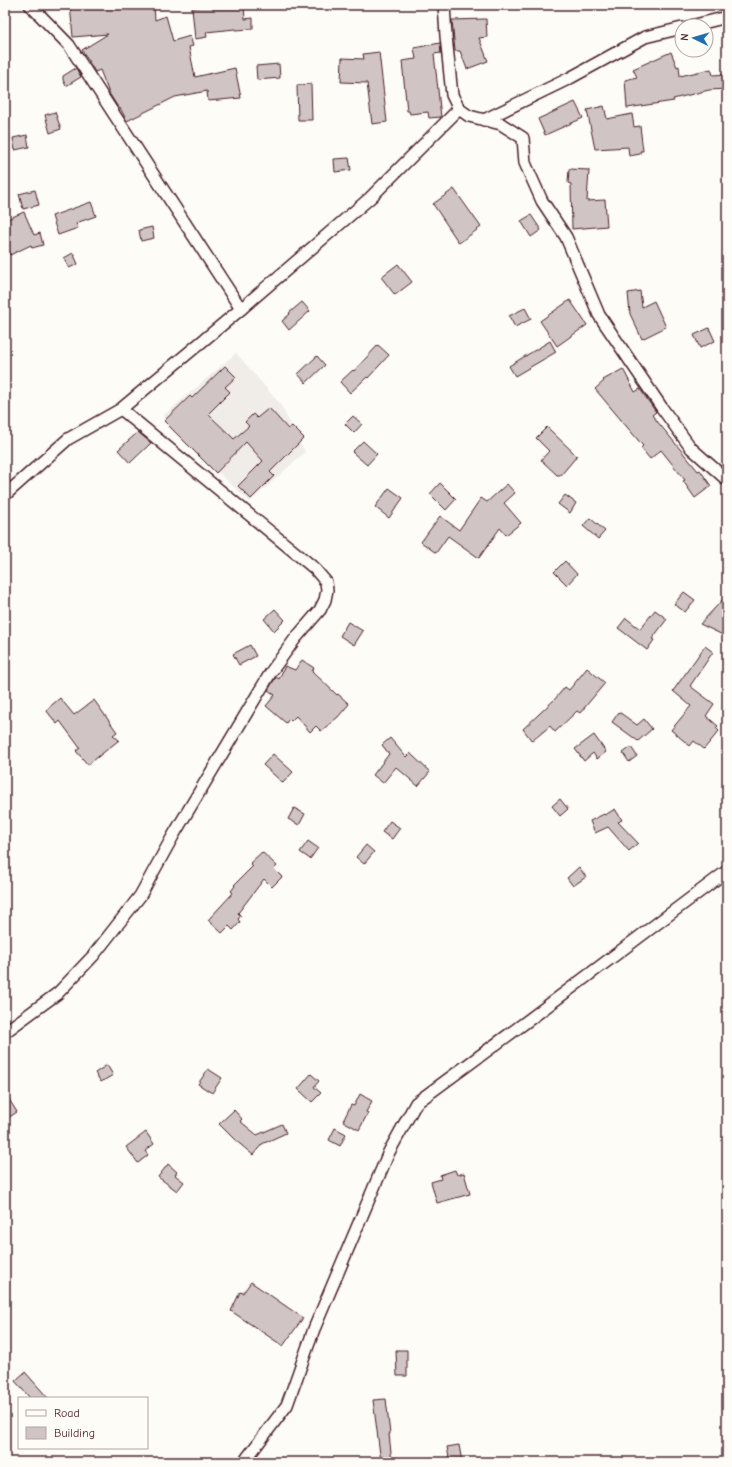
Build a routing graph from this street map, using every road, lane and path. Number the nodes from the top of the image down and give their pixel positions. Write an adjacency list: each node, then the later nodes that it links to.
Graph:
1 (30, 5): 8 (street)
2 (444, 5): 6 (street)
3 (727, 17): 4 (street)
4 (714, 20)
5 (674, 30): 7 (street)
6 (459, 109): 7 (street); 8 (street)
7 (484, 120): 10 (street)
8 (241, 309): 9 (street)
9 (121, 409): 11 (street); 13 (street)
10 (727, 480)
11 (5, 495)
12 (727, 871): 14 (street)
13 (5, 1032)
14 (244, 1462)

